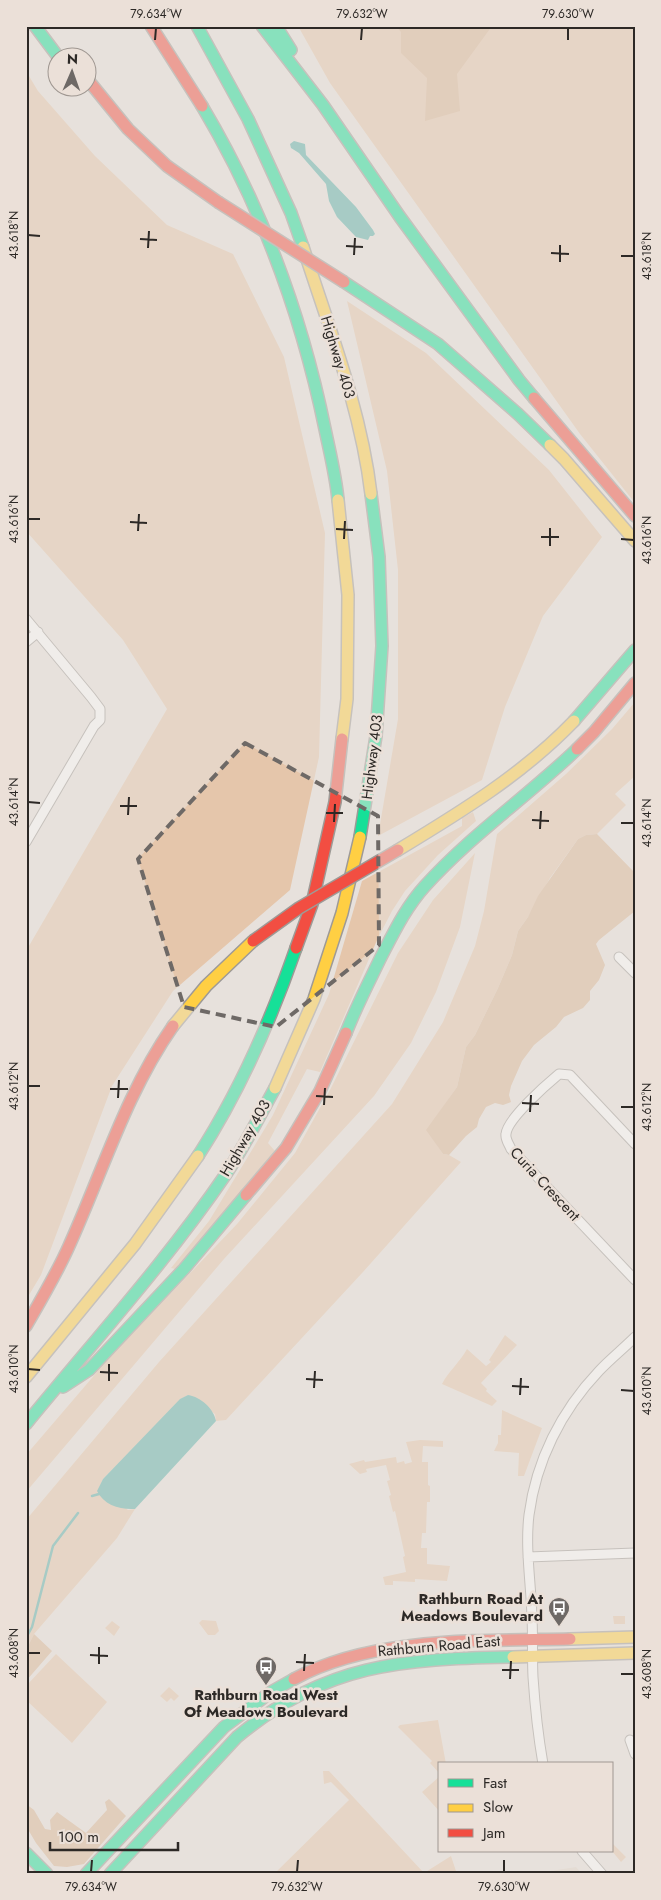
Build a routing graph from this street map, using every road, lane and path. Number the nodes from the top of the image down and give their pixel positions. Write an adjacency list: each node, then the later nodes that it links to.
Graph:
1 (35, 26): 7 (main road)
2 (48, 26): 8 (main road)
3 (151, 26): 27 (main road, Highway 403)
4 (197, 26): 28 (main road, Highway 403)
5 (262, 26): 12 (main road)
6 (276, 26): 12 (main road)
7 (52, 48)
8 (63, 48)
9 (98, 93): 11 (main road)
10 (92, 98): 11 (main road)
11 (106, 104): 14 (main road, bridge)
12 (323, 105): 13 (main road)
13 (632, 512)
14 (635, 541)
15 (26, 619): 16 (street)
16 (38, 632): 17 (street); 20 (street)
17 (26, 642)
18 (635, 650): 25 (main road, bridge)
19 (635, 683): 28 (main road)
20 (26, 842)
21 (619, 957): 22 (street)
22 (635, 973)
23 (635, 1144): 24 (street, Curia Crescent)
24 (635, 1280)
25 (26, 1326)
26 (635, 1338): 31 (street)
27 (26, 1377)
28 (49, 1396): 29 (main road, Highway 403)
29 (26, 1424)
30 (635, 1553): 31 (street)
31 (528, 1556): 33 (street)
32 (635, 1637): 33 (main road, Rathburn Road East)
33 (533, 1640): 35 (street); 42 (main road, Rathburn Road East)
34 (635, 1653): 35 (main road, Rathburn Road East)
35 (534, 1657): 38 (street); 43 (main road, Rathburn Road East)
36 (630, 1740): 37 (street)
37 (635, 1754)
38 (543, 1762)
39 (583, 1852): 44 (street)
40 (26, 1853): 41 (main road)
41 (47, 1874)
42 (86, 1874)
43 (110, 1874)
44 (602, 1874)

